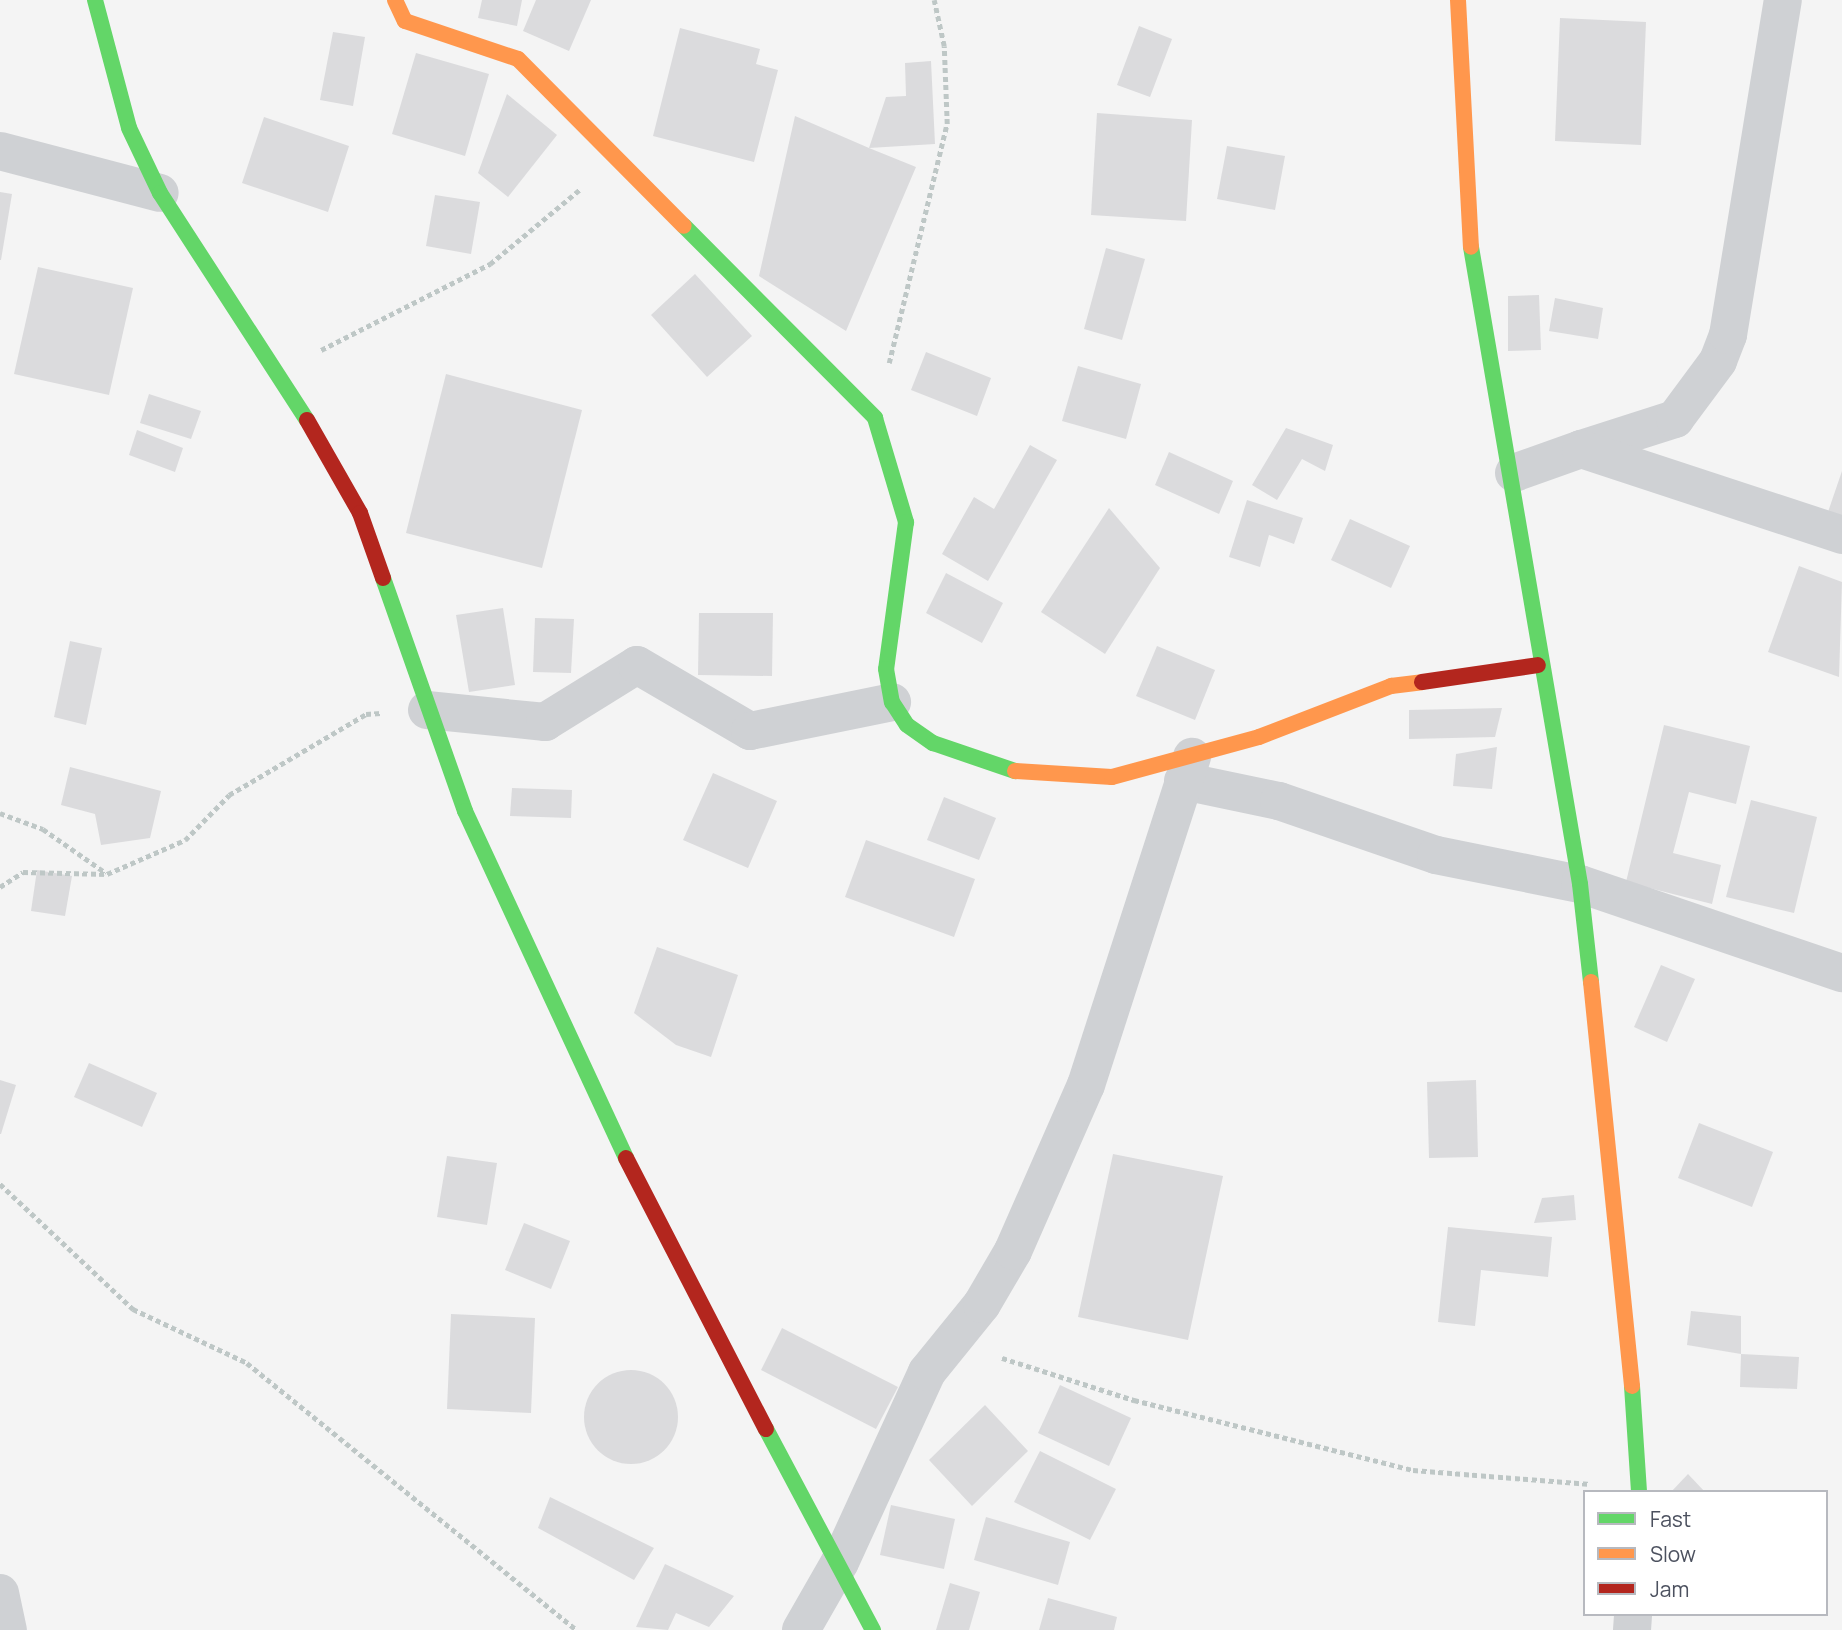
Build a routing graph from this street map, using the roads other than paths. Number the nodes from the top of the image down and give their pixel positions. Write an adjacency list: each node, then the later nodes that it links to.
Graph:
1 (95, 0): 6 (street)
2 (395, 0): 11 (street)
3 (1458, 0): 8 (street)
4 (1783, 0): 7 (street)
5 (0, 150): 6 (street)
6 (160, 193): 12 (street)
7 (1581, 449): 8 (street); 9 (street)
8 (1514, 473): 10 (street)
9 (1842, 535)
10 (1538, 665): 13 (street); 14 (street)
11 (892, 702): 12 (street); 13 (street)
12 (427, 710): 17 (street)
13 (1187, 769): 14 (street); 17 (street)
14 (1580, 884): 15 (street); 16 (street)
15 (1842, 973)
16 (1639, 1488)
17 (840, 1562): 20 (street); 21 (street)
18 (0, 1592): 19 (street)
19 (8, 1630)
20 (800, 1630)
21 (873, 1630)

